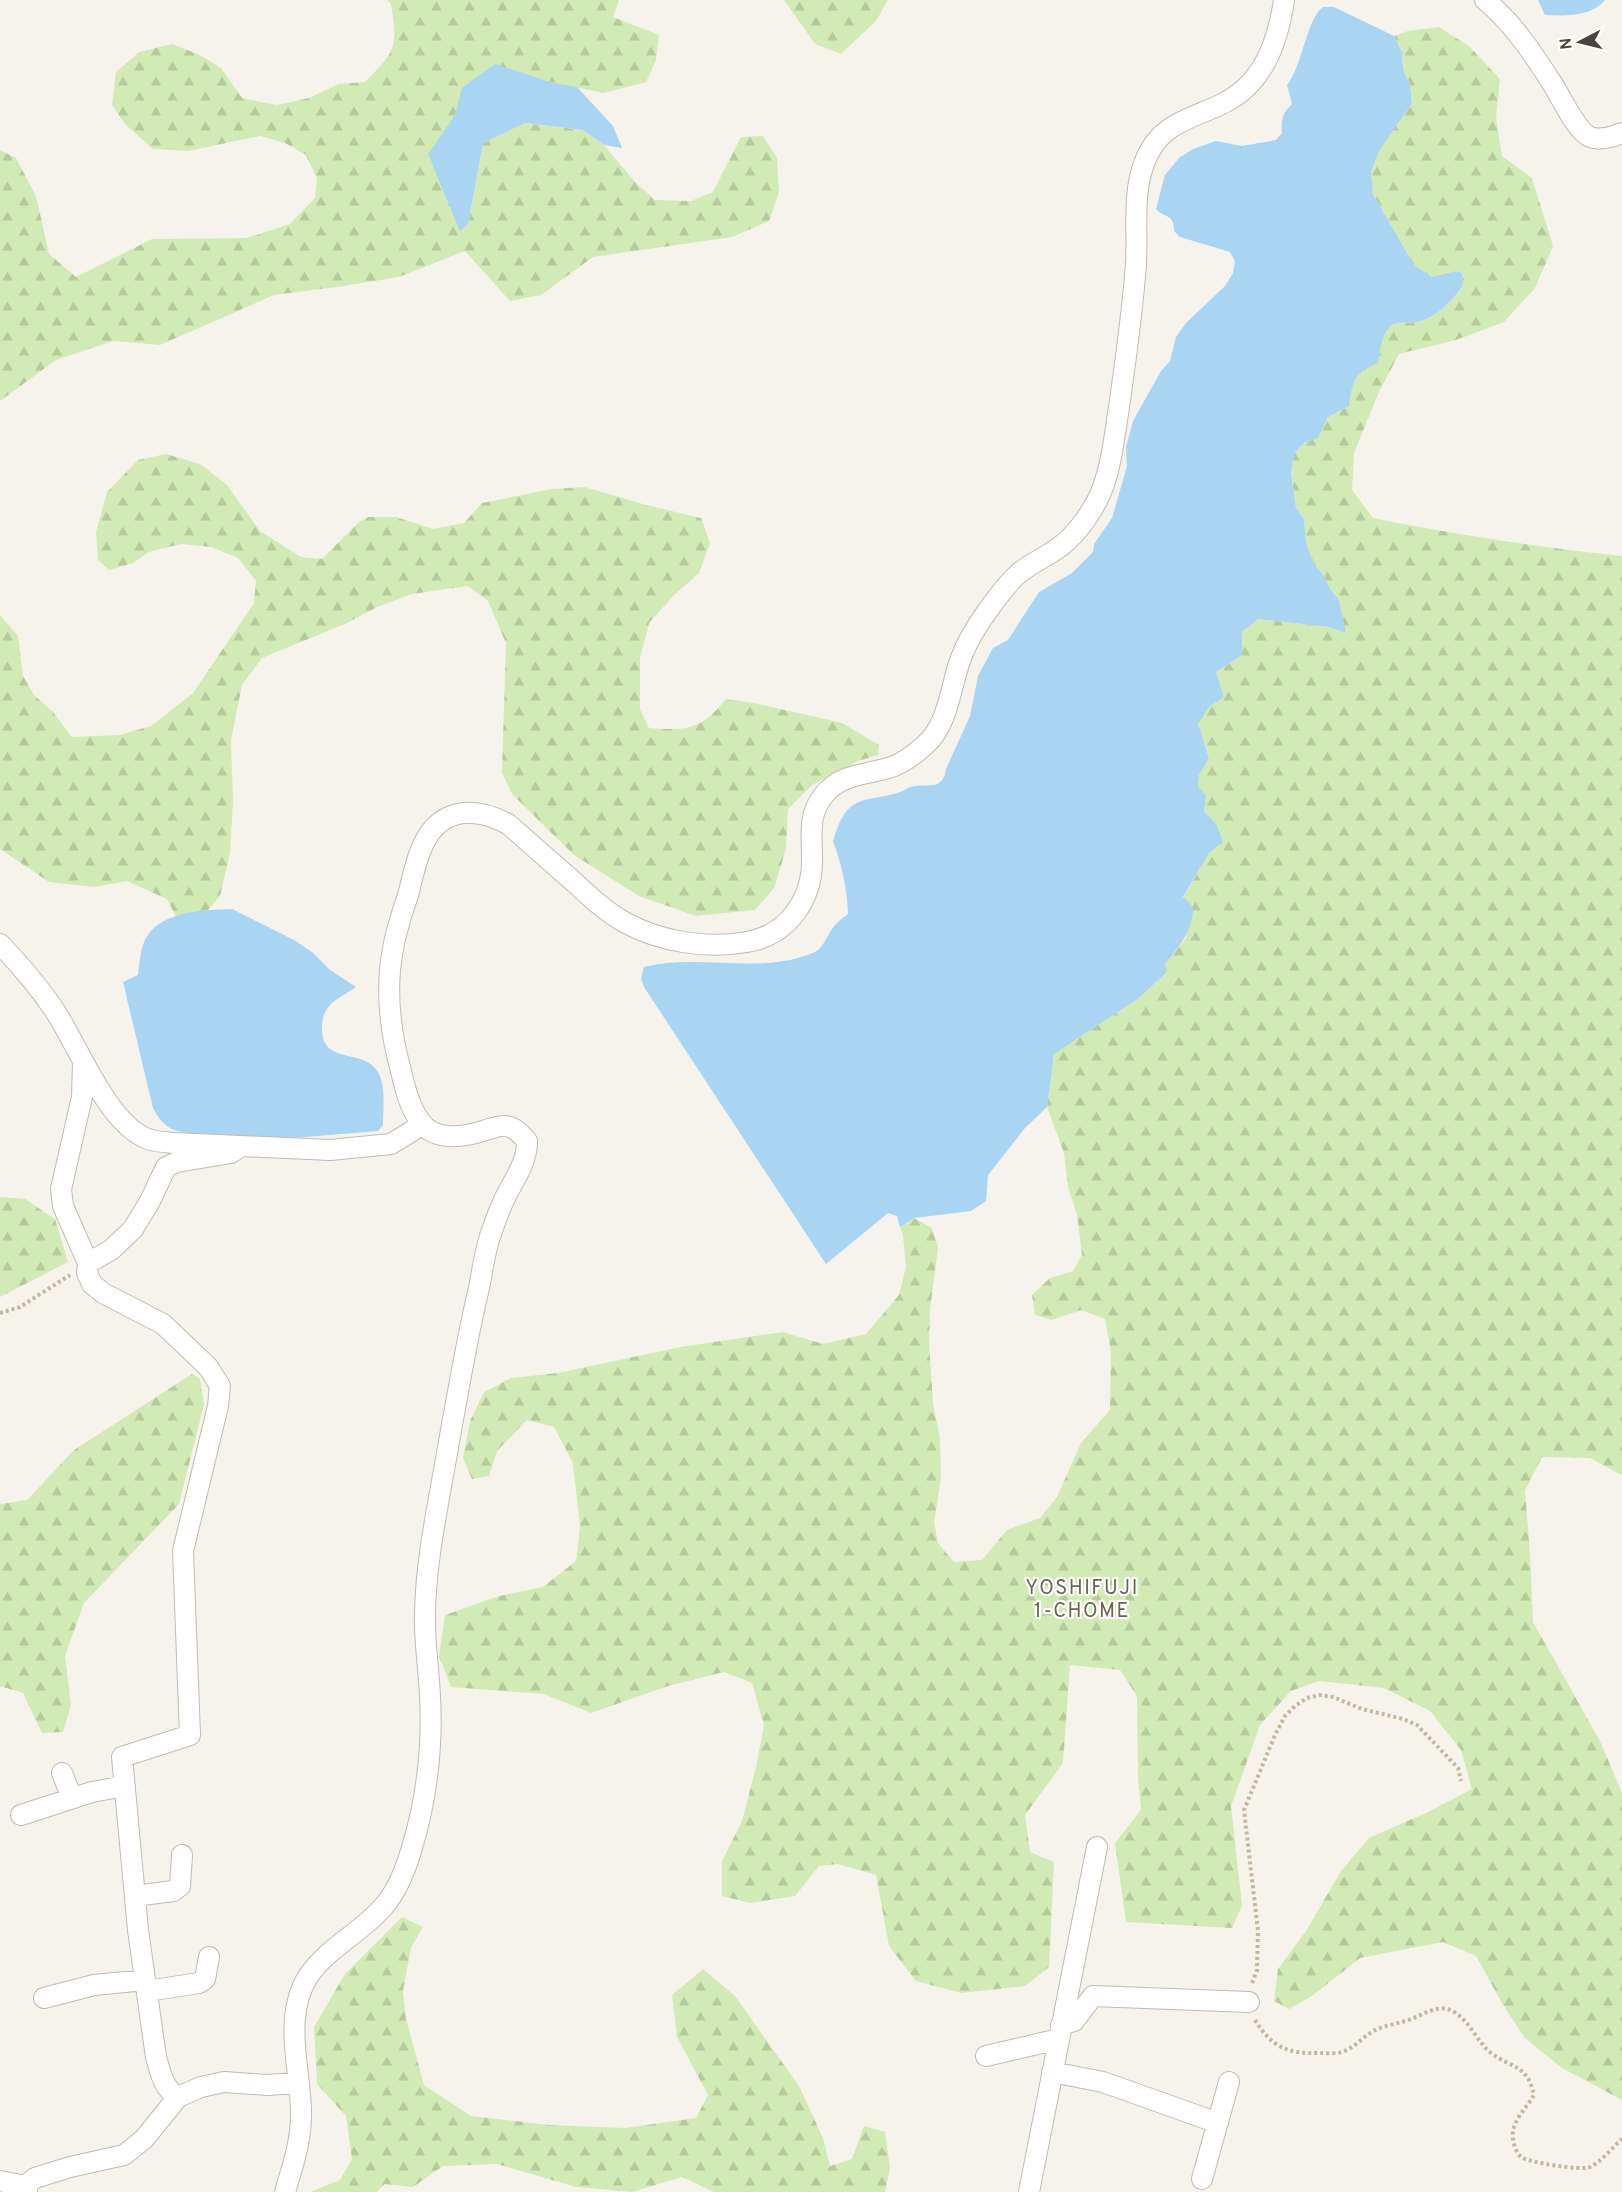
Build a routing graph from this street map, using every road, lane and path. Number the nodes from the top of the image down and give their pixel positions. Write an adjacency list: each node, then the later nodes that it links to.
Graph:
1 (1284, 0): 6 (street)
2 (1485, 0): 3 (street)
3 (1622, 133)
4 (0, 944): 5 (street)
5 (83, 1063): 7 (street); 8 (street)
6 (422, 1125): 7 (street); 26 (street)
7 (241, 1146): 8 (street)
8 (88, 1263): 9 (path); 12 (street)
9 (0, 1313)
10 (62, 1773): 13 (street)
11 (1461, 1780): 21 (path)
12 (124, 1786): 13 (street); 17 (street)
13 (72, 1798): 14 (street)
14 (21, 1815)
15 (1097, 1847): 22 (street)
16 (182, 1855): 17 (street)
17 (135, 1896): 19 (street)
18 (209, 1957): 19 (street)
19 (146, 1985): 20 (street); 27 (street)
20 (44, 1998)
21 (1249, 2002): 22 (street); 29 (path)
22 (1060, 2032): 23 (street); 24 (street)
23 (986, 2056)
24 (1052, 2072): 28 (street); 34 (street)
25 (1229, 2082): 28 (street)
26 (298, 2083): 27 (street); 33 (street)
27 (178, 2097): 32 (street)
28 (1218, 2123): 30 (street)
29 (1622, 2139)
30 (1202, 2179)
31 (0, 2181): 32 (street)
32 (26, 2189)
33 (285, 2192)
34 (1029, 2192)

